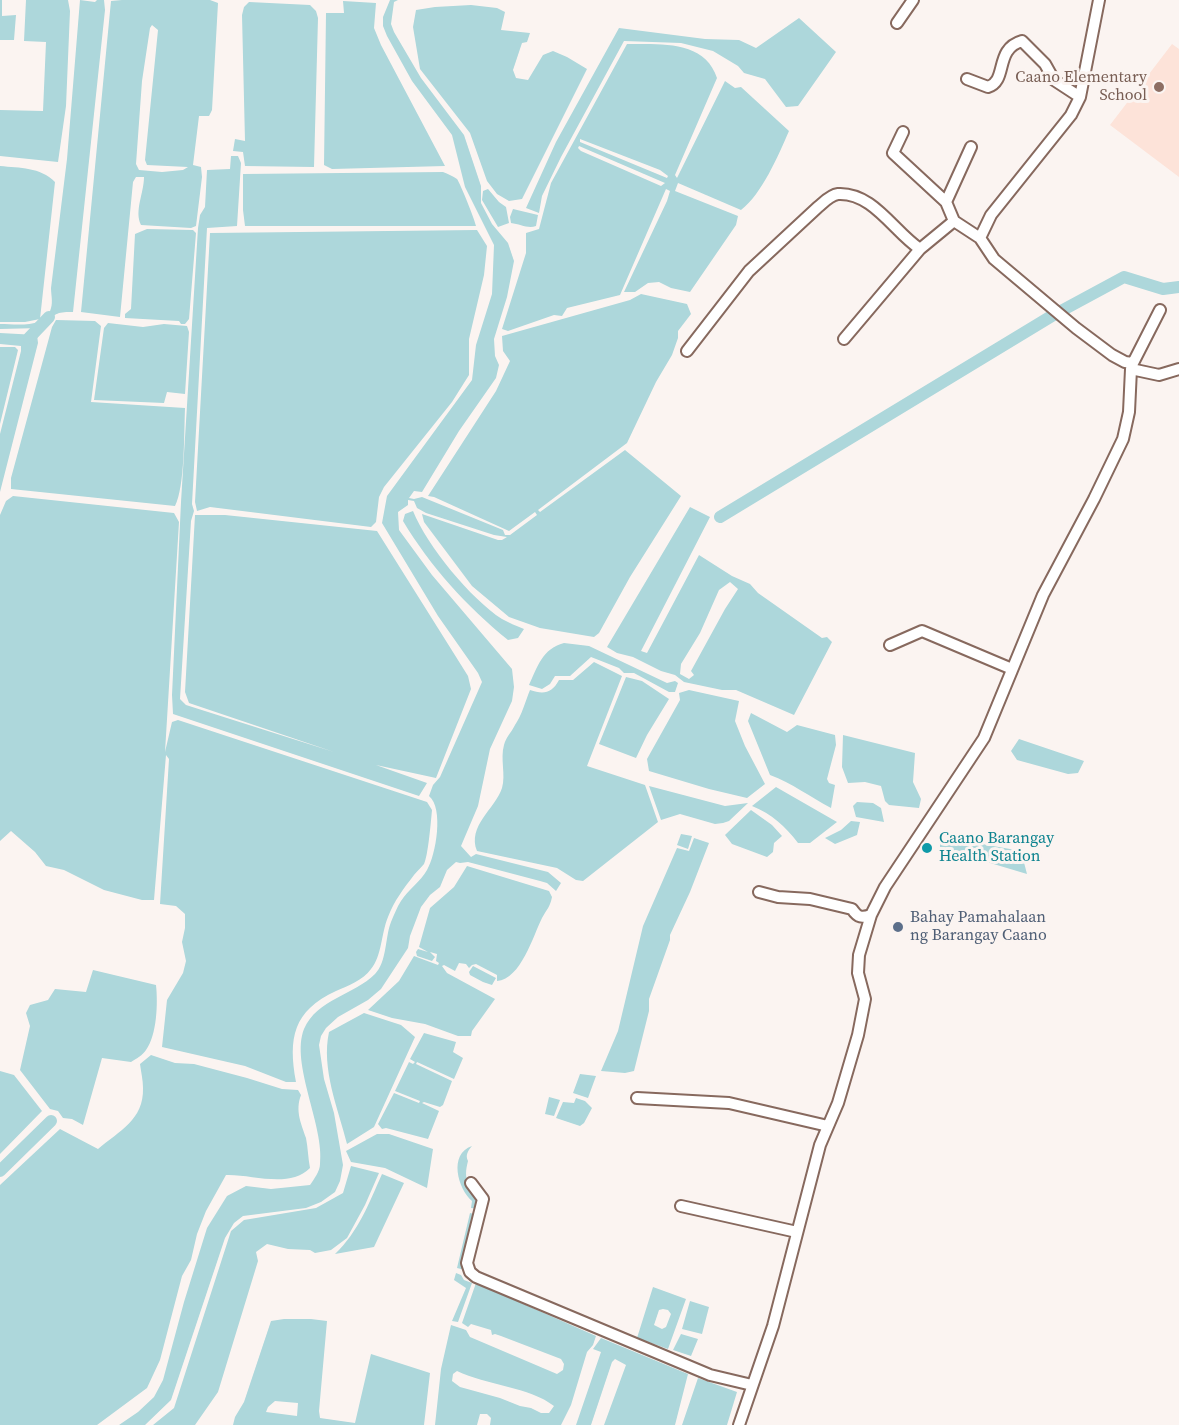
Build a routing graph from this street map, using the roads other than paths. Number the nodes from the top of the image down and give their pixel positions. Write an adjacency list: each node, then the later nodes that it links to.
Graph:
1 (913, 0): 3 (street)
2 (1099, 0): 5 (street)
3 (897, 23)
4 (967, 79): 5 (street)
5 (1080, 97): 10 (street)
6 (903, 132): 8 (street)
7 (971, 147): 8 (street)
8 (946, 202): 9 (street)
9 (954, 221): 10 (street); 11 (street)
10 (980, 238): 15 (street)
11 (920, 249): 13 (street); 14 (street)
12 (1160, 310): 15 (street)
13 (844, 339)
14 (687, 351)
15 (1132, 366): 16 (street); 18 (street)
16 (1179, 369)
17 (890, 645): 18 (street)
18 (1012, 669): 20 (street)
19 (759, 892): 20 (street)
20 (871, 915): 22 (street)
21 (637, 1098): 22 (street)
22 (828, 1126): 25 (street)
23 (471, 1183): 26 (street)
24 (681, 1206): 25 (street)
25 (797, 1232): 26 (street)
26 (752, 1385): 27 (street)
27 (739, 1425)

